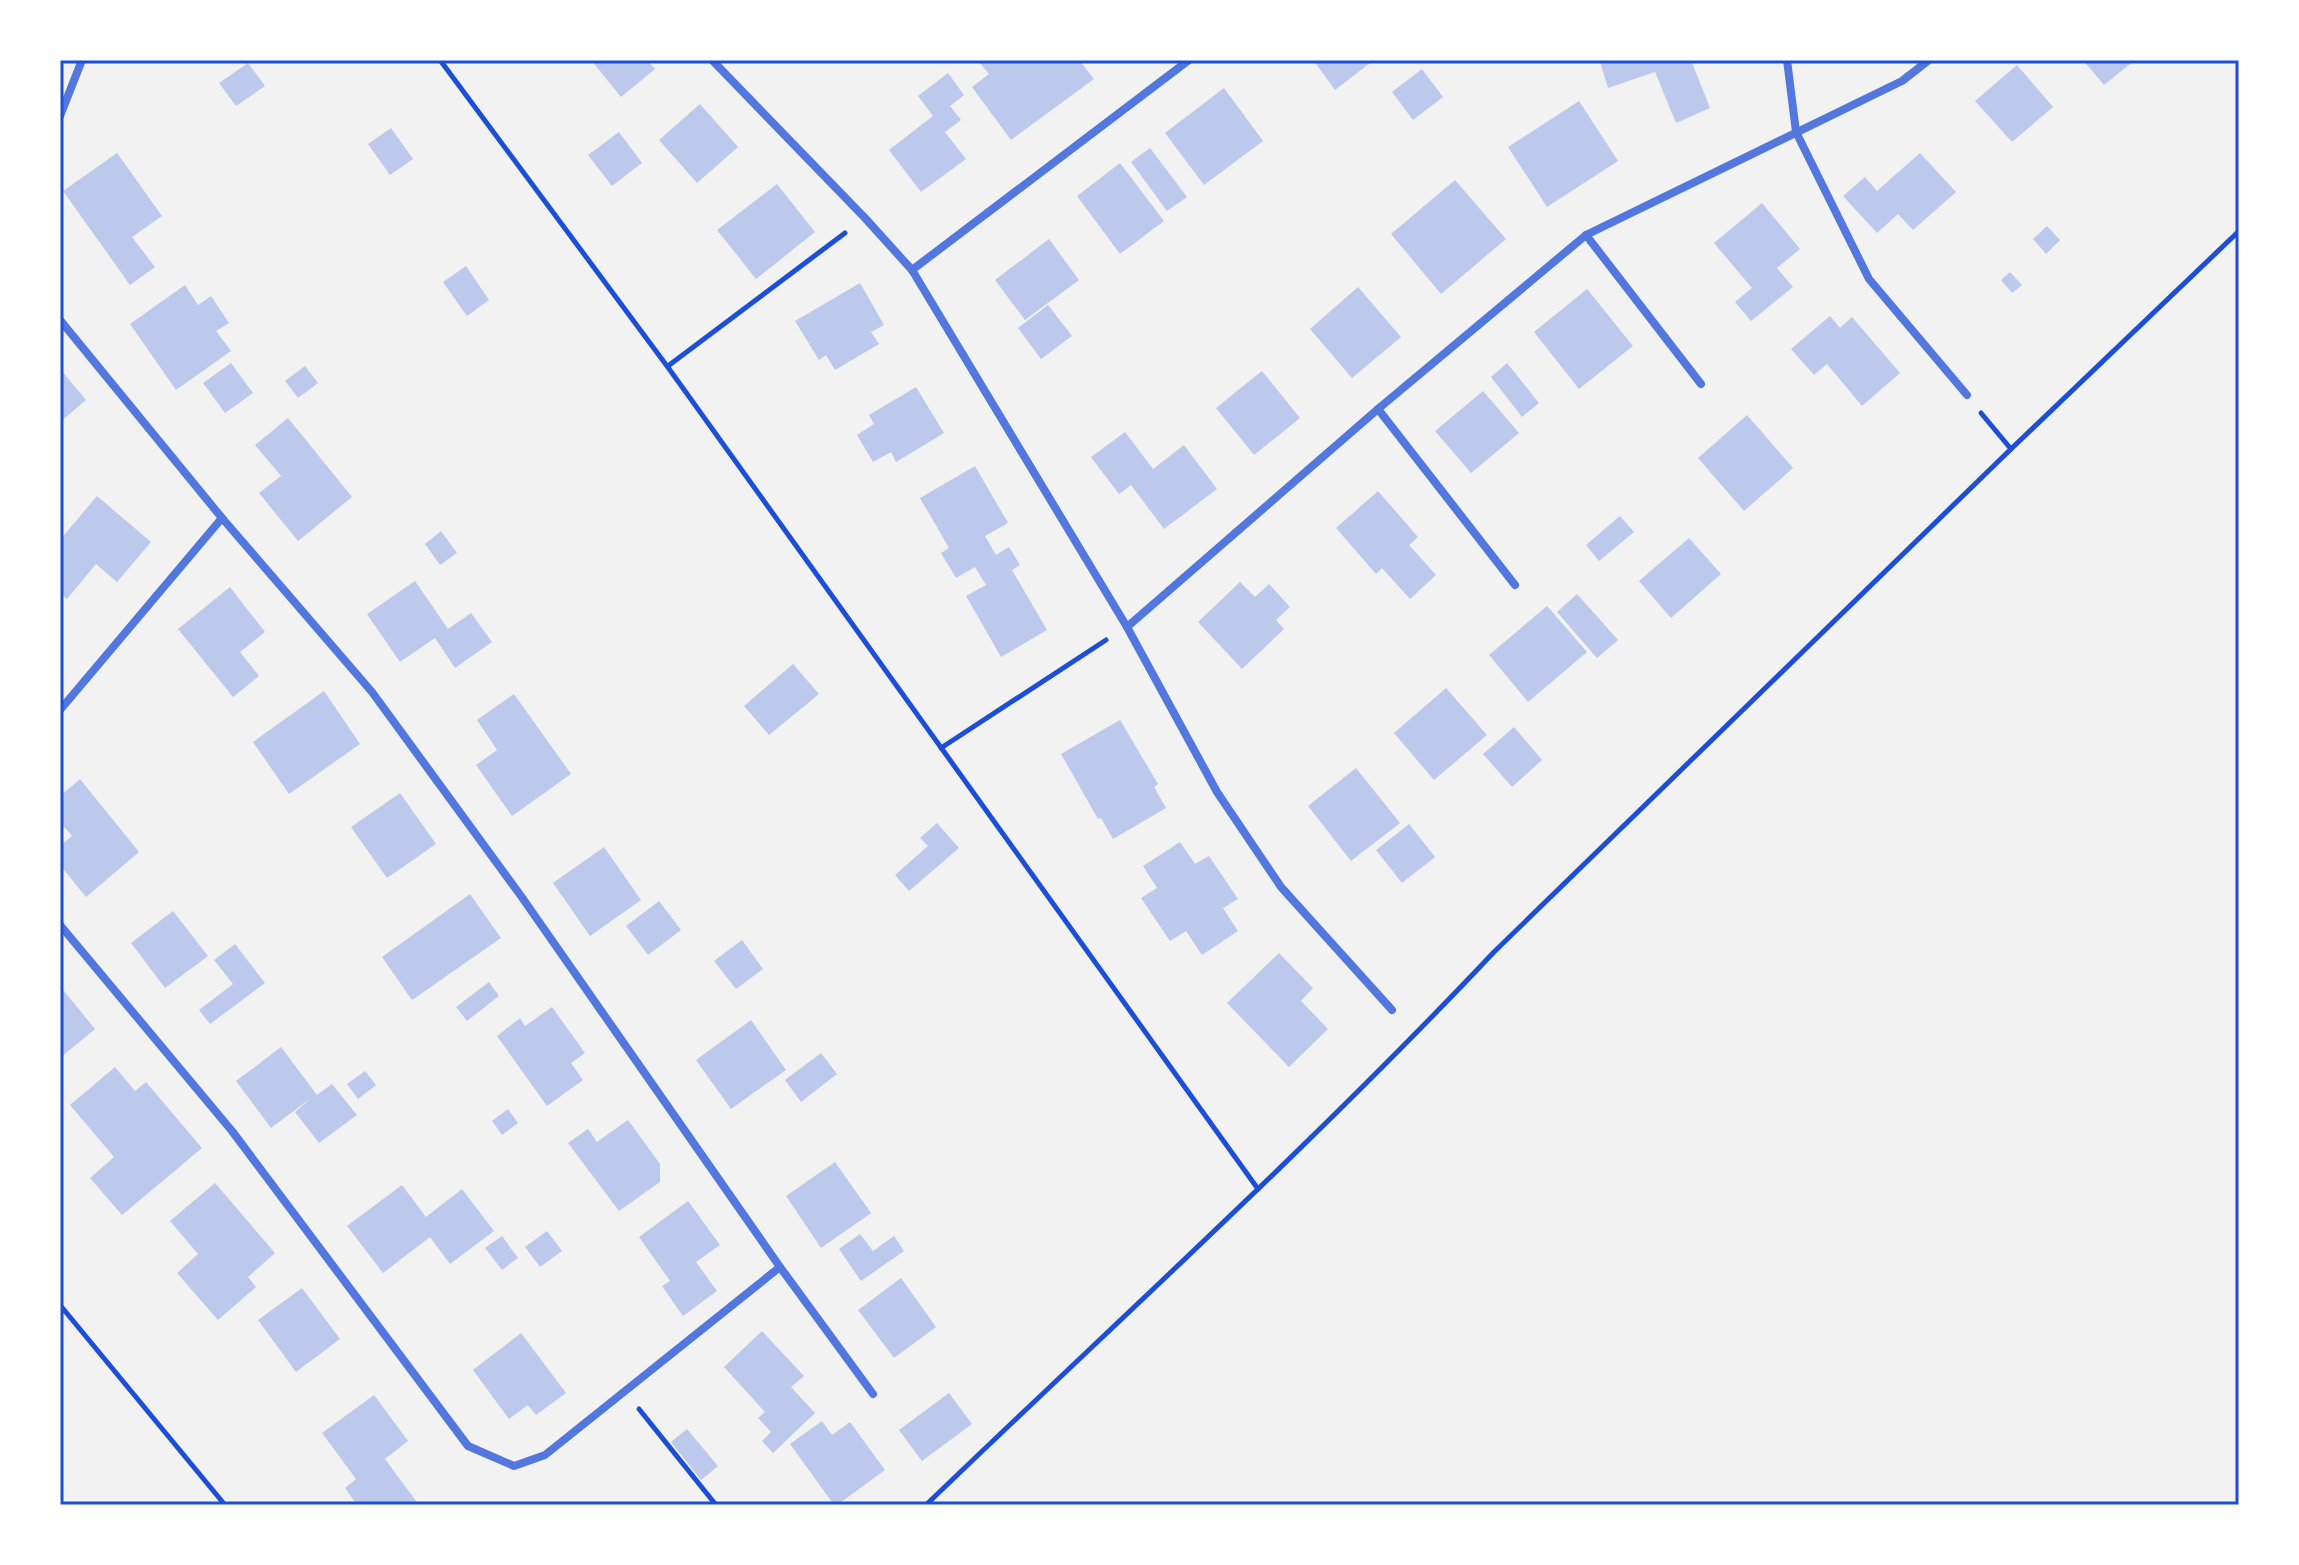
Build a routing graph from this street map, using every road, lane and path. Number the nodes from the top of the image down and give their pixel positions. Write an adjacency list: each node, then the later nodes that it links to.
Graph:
1 (82, 60): 7 (street)
2 (440, 60): 14 (path)
3 (712, 60): 9 (street)
4 (1189, 60): 12 (street)
5 (1787, 60): 8 (street)
6 (1929, 60): 8 (street)
7 (60, 116)
8 (1796, 132): 11 (street); 16 (street)
9 (865, 218): 12 (street); 14 (path)
10 (2239, 231): 18 (path)
11 (1586, 235): 15 (street); 17 (street)
12 (912, 270): 21 (street)
13 (60, 320): 19 (street)
14 (667, 366): 23 (path)
15 (1701, 384)
16 (1967, 395): 18 (path)
17 (1378, 409): 20 (street); 21 (street)
18 (2011, 449): 26 (path)
19 (222, 518): 22 (street); 27 (street)
20 (1515, 585)
21 (1127, 627): 23 (path); 25 (street)
22 (60, 710)
23 (941, 748): 26 (path)
24 (60, 925): 29 (street)
25 (1392, 1010)
26 (1258, 1189): 33 (path)
27 (780, 1267): 29 (street); 30 (street)
28 (60, 1305): 31 (path)
29 (625, 1392): 32 (path)
30 (873, 1394)
31 (225, 1505)
32 (716, 1505)
33 (926, 1505)

